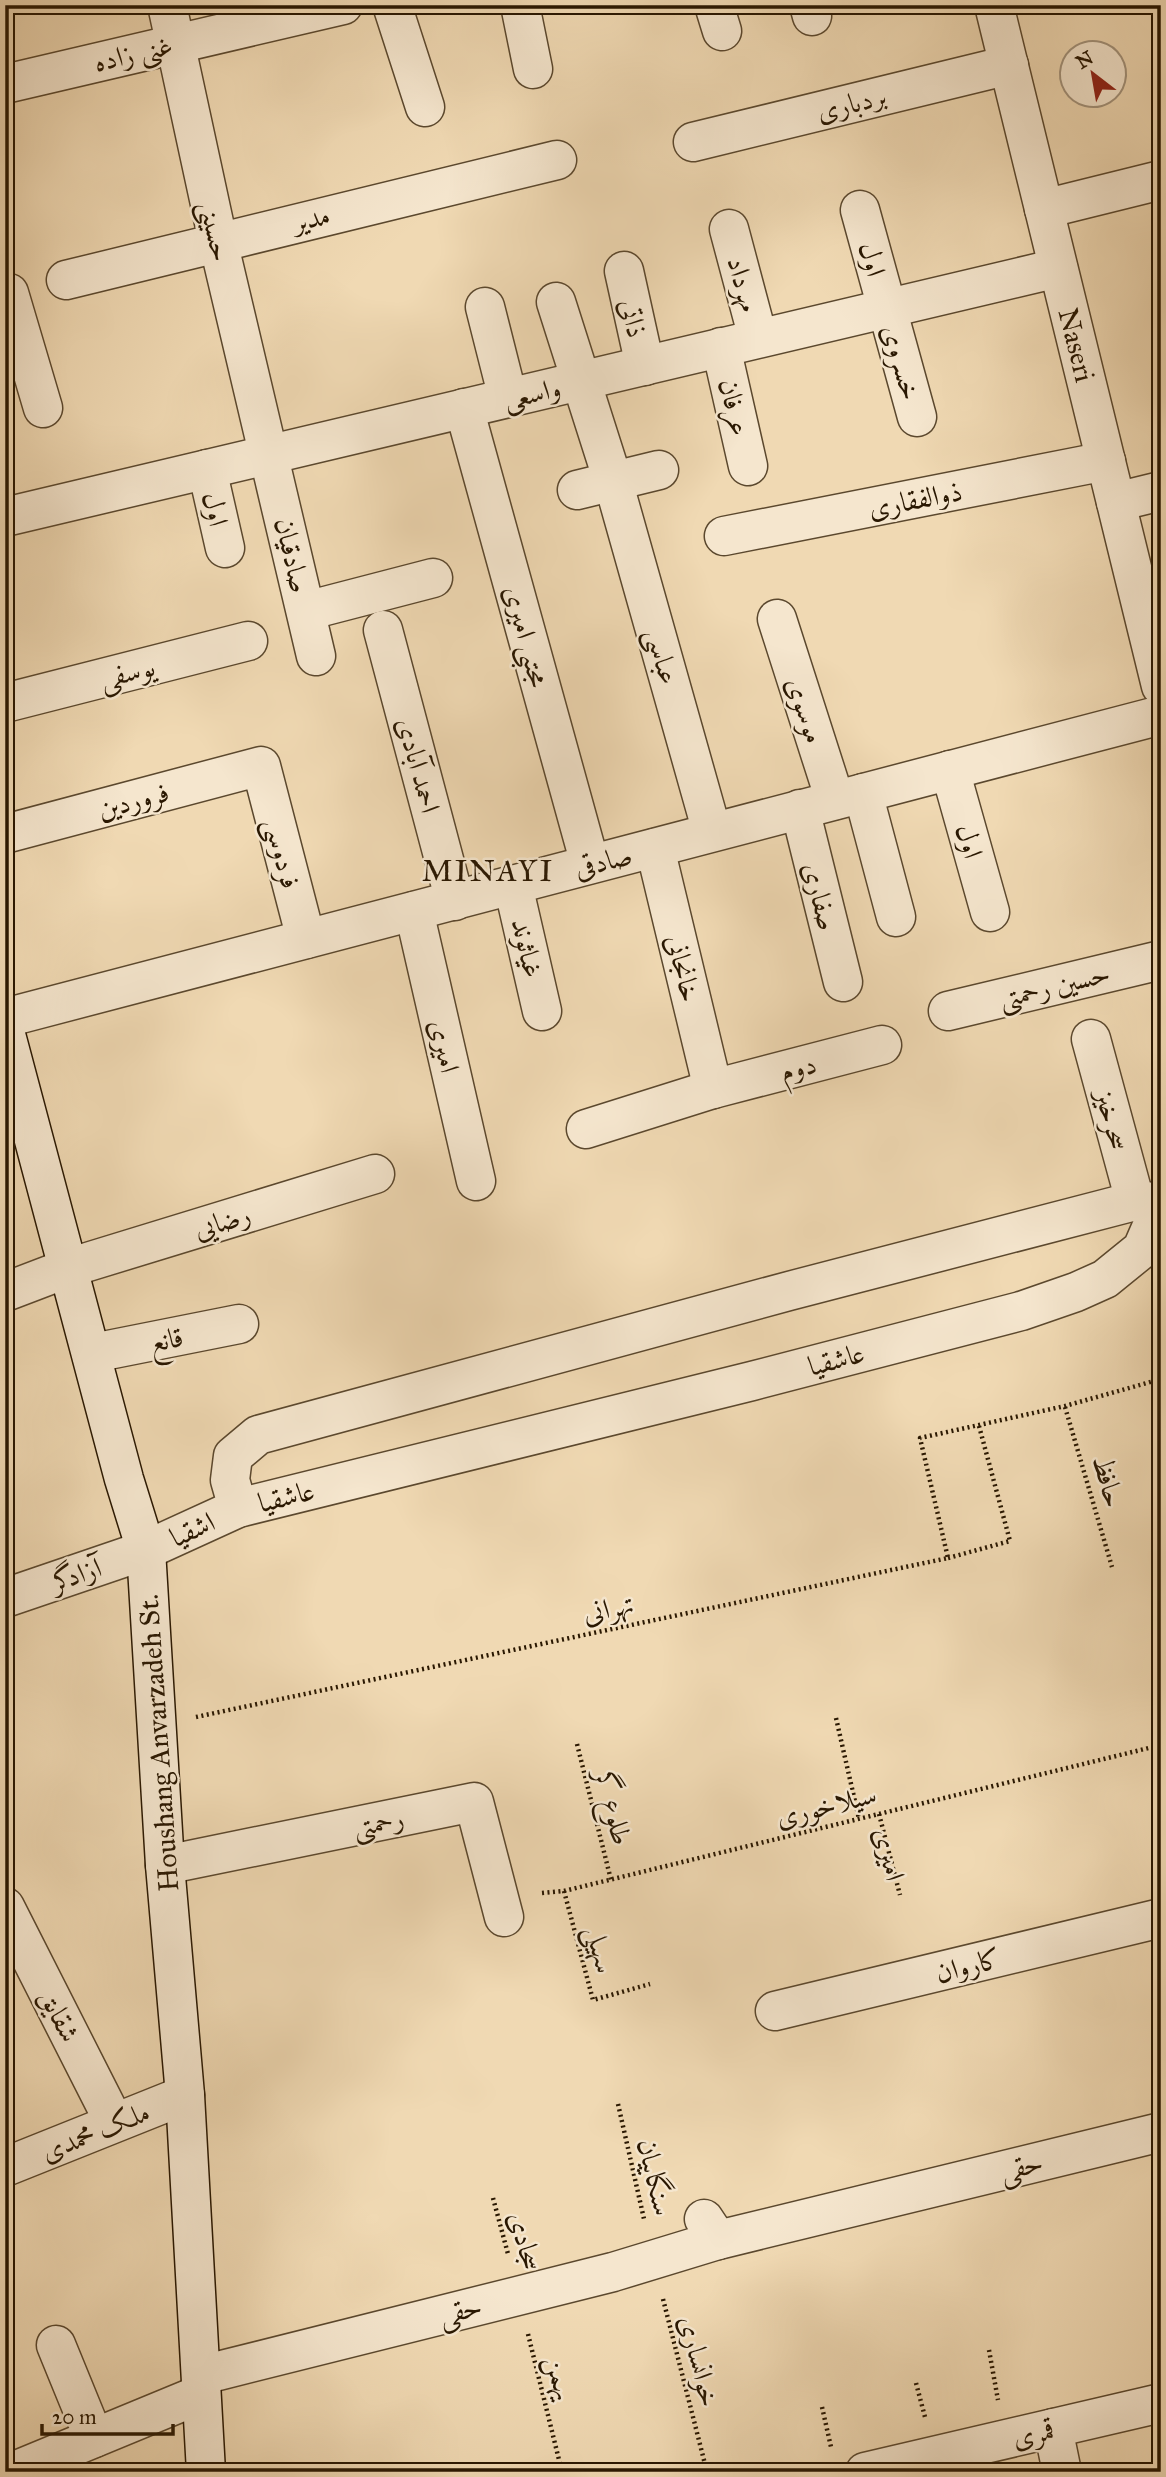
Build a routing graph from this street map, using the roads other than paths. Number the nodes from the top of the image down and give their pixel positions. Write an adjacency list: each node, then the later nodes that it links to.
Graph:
1 (167, 5): 6 (street, حسینی)
2 (393, 5): 10 (street)
3 (520, 5): 8 (street)
4 (994, 5): 7 (street, Naseri)
5 (334, 6): 6 (street, غنی زاده)
6 (175, 43): 9 (street, غنی زاده); 17 (street, حسینی)
7 (1009, 65): 11 (street, بردباری); 14 (street, Naseri)
8 (533, 69)
9 (5, 84)
10 (425, 107)
11 (693, 142)
12 (557, 160): 17 (street, مدیر)
13 (1161, 180): 14 (street)
14 (1044, 209): 18 (street, Naseri)
15 (860, 211): 24 (street, اول)
16 (729, 229): 25 (street, مهرداد)
17 (218, 241): 20 (street, مدیر); 33 (street, حسینی)
18 (1058, 268): 24 (street, واسعی); 34 (street, Naseri)
19 (624, 271): 27 (street, ذاتی)
20 (66, 280)
21 (5, 293): 30 (street)
22 (556, 302): 28 (street)
23 (485, 307): 29 (street)
24 (886, 308): 25 (street, واسعی); 32 (street, خسروی)
25 (758, 338): 26 (street, واسعی)
26 (721, 347): 27 (street, واسعی); 35 (street, عرفان)
27 (645, 366): 28 (street, واسعی)
28 (582, 381): 29 (street, واسعی); 38 (street, عباسی)
29 (508, 398): 31 (street, واسعی)
30 (43, 408)
31 (464, 408): 33 (street, واسعی); 60 (street, مجتبی امیری)
32 (917, 417)
33 (269, 455): 36 (street, واسعی); 46 (street, صادقیان)
34 (1106, 461): 41 (street, Naseri); 43 (street, ذوالفقاری)
35 (748, 466)
36 (207, 470): 42 (street, واسعی); 44 (street, اول)
37 (659, 470): 38 (street)
38 (613, 481): 39 (street); 57 (street, عباسی)
39 (577, 490)
40 (1161, 491): 41 (street)
41 (1116, 502): 51 (street, Naseri)
42 (5, 517)
43 (724, 537)
44 (225, 548)
45 (433, 578): 46 (street)
46 (306, 611): 50 (street, صادقیان)
47 (777, 619): 56 (street, موسوی)
48 (383, 630): 62 (street, احمد آبادی)
49 (248, 641): 52 (street, یوسفی)
50 (316, 656)
51 (1161, 686)
52 (5, 703)
53 (1161, 715): 55 (street, صادقی)
54 (261, 766): 58 (street, فروردین); 66 (street, فردوسی)
55 (950, 770): 56 (street, صادقی); 64 (street, اول)
56 (833, 801): 57 (street, صادقی); 65 (street); 68 (street, صفاری)
57 (712, 832): 59 (street, صادقی)
58 (5, 834)
59 (654, 848): 60 (street, صادقی); 75 (street, خانجانی)
60 (590, 864): 61 (street, صادقی)
61 (513, 885): 62 (street, صادقی); 69 (street, غیاثوند)
62 (455, 901): 63 (street, صادقی)
63 (414, 911): 66 (street, صادقی); 78 (street, امیری)
64 (990, 912)
65 (896, 917)
66 (306, 939): 71 (street, صادقی)
67 (1161, 960): 70 (street, حسین رحمتی)
68 (843, 982)
69 (542, 1011)
70 (948, 1011)
71 (5, 1018)
72 (5, 1031): 80 (street, Houshang Anvarzadeh St.)
73 (1091, 1039): 79 (street, سحرخیز)
74 (882, 1045): 75 (street, دوم)
75 (713, 1089): 76 (street)
76 (586, 1129)
77 (375, 1174): 80 (street, رضایی)
78 (475, 1181)
79 (1152, 1203): 84 (street, عاشقیا); 84 (street, عاشقیا)
80 (68, 1268): 81 (street, رضایی); 83 (street, Houshang Anvarzadeh St.)
81 (5, 1292)
82 (239, 1324): 83 (street, قانع)
83 (93, 1353): 85 (street, Houshang Anvarzadeh St.)
84 (238, 1508): 85 (street, اشقیا)
85 (146, 1550): 86 (street, آزادگر); 87 (street, Houshang Anvarzadeh St.)
86 (5, 1598)
87 (165, 1865): 88 (street, رحمتی); 92 (street, Houshang Anvarzadeh St.)
88 (502, 1907)
89 (6, 1909): 93 (street, شقایق)
90 (1161, 1918): 91 (street, کاروان)
91 (775, 2011)
92 (185, 2095): 93 (street, ملک محمدی); 97 (street, Houshang Anvarzadeh St.)
93 (114, 2122): 95 (street, ملک محمدی)
94 (1161, 2132): 97 (street, حقی)
95 (5, 2167)
96 (56, 2345): 100 (street)
97 (201, 2385): 100 (street, حقی); 103 (street, Houshang Anvarzadeh St.)
98 (1161, 2403): 99 (street, قمری)
99 (1053, 2428): 101 (street, قمری); 104 (street)
100 (94, 2438): 102 (street, حقی)
101 (875, 2467)
102 (12, 2472)
103 (206, 2472)
104 (1062, 2472)

